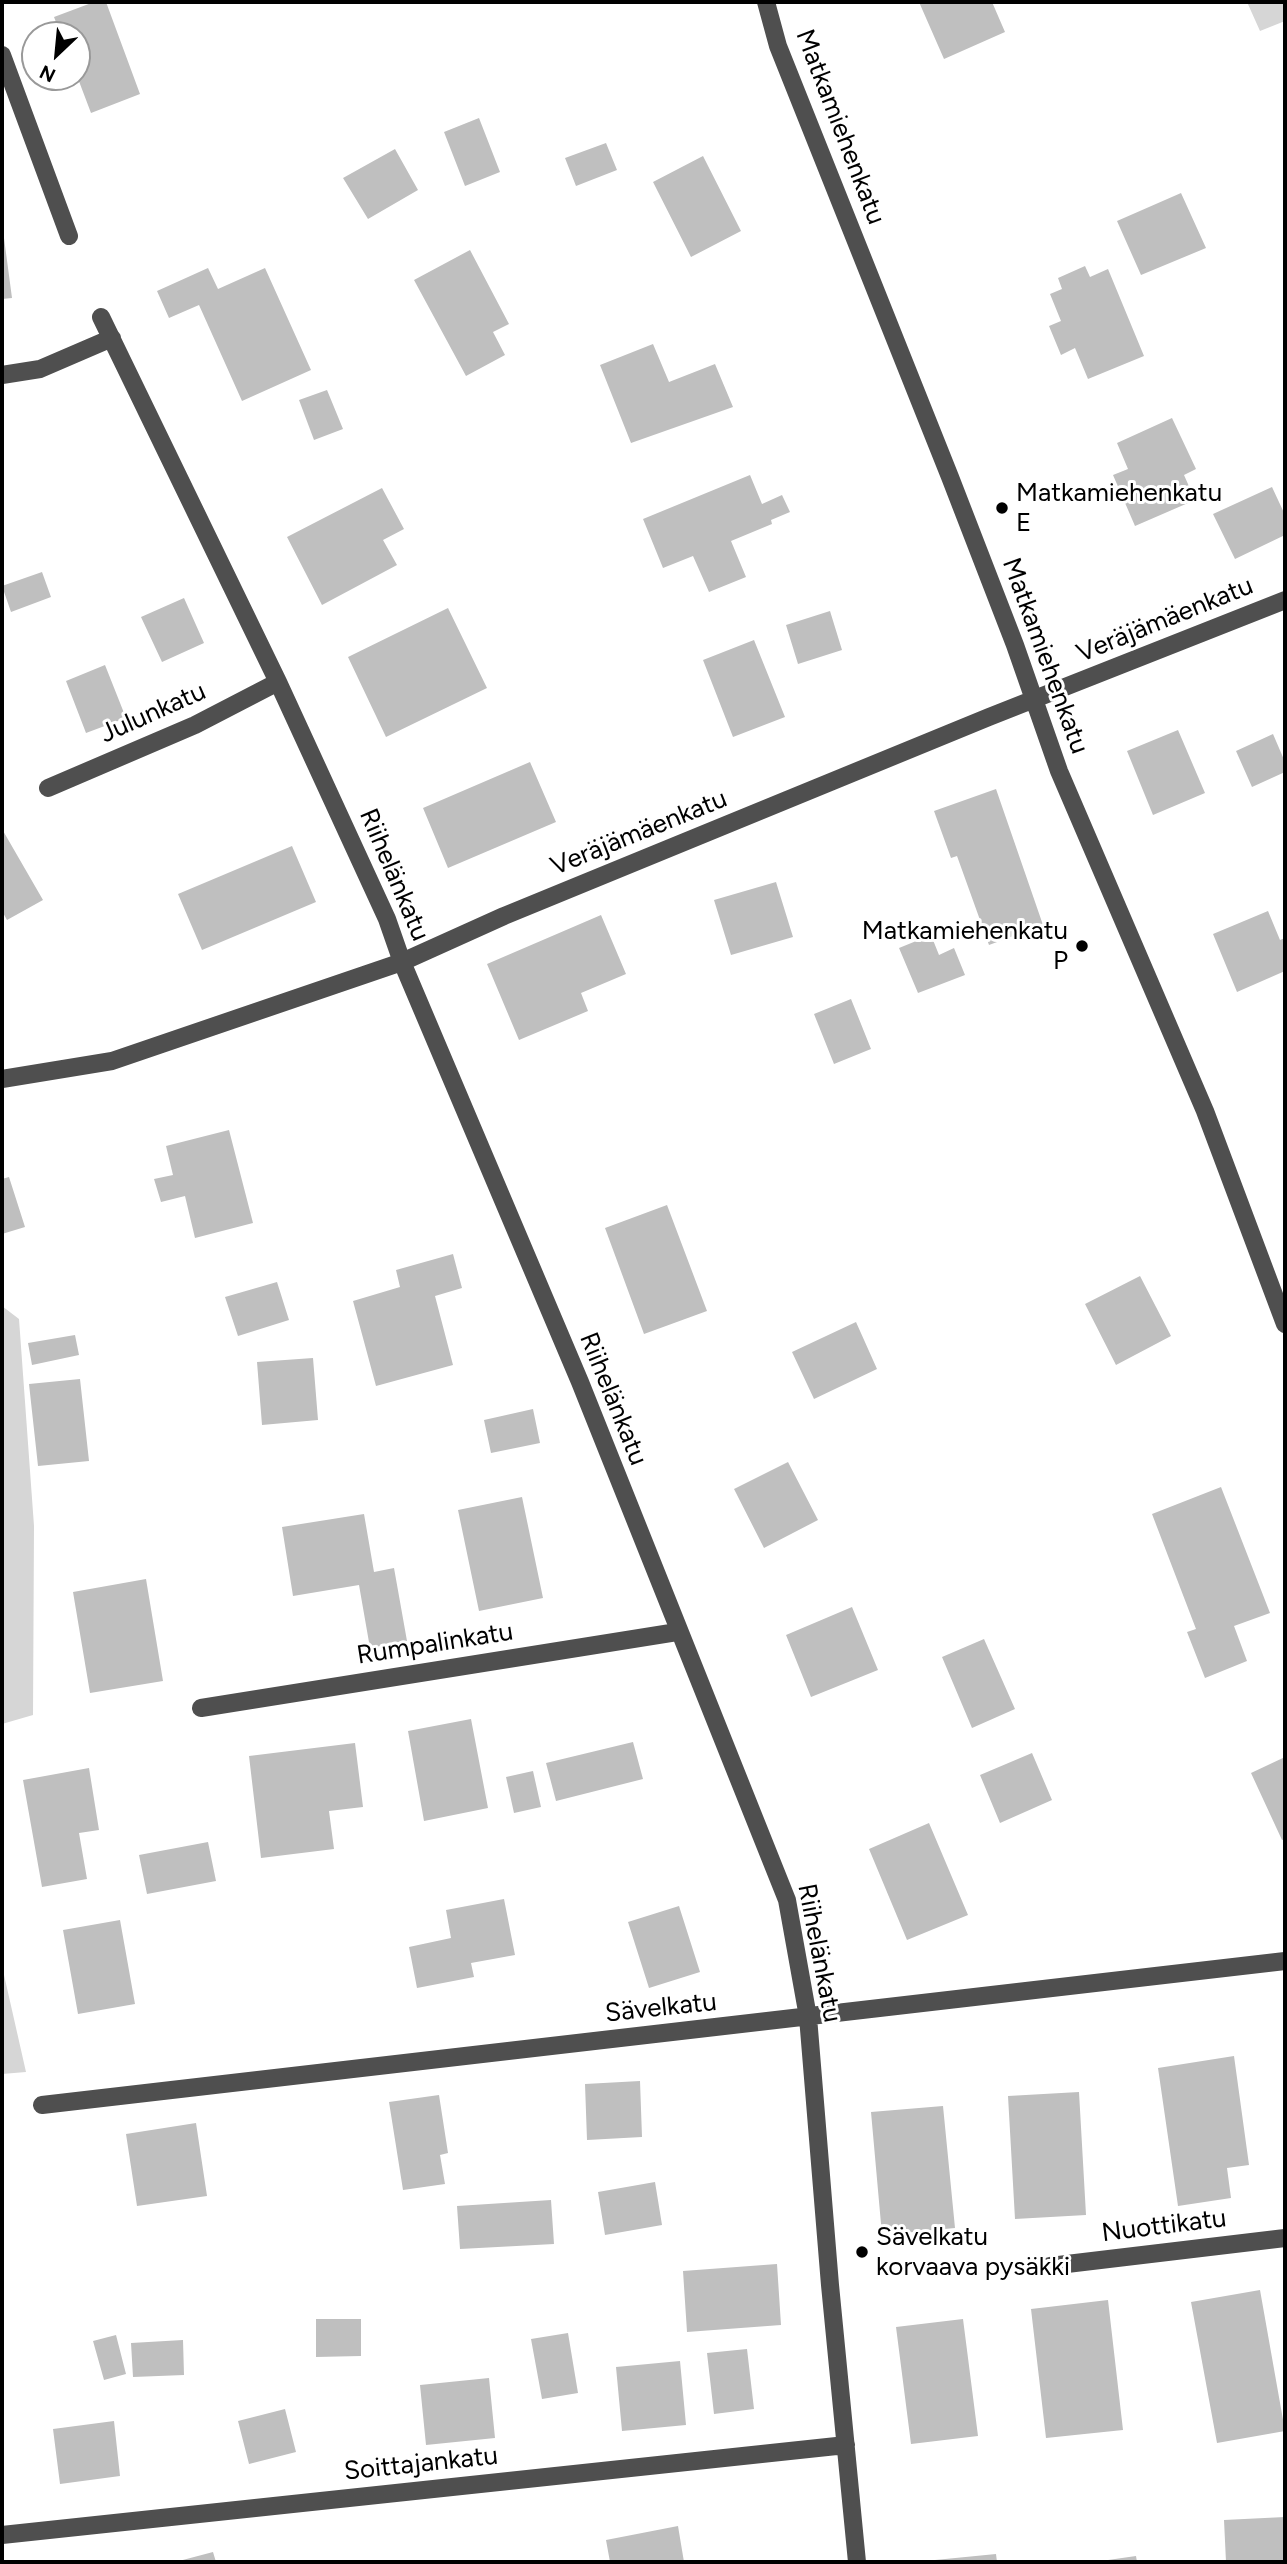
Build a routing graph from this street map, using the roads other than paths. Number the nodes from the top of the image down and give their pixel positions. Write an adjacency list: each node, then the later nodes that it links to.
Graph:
1 (766, 2): 9 (street, Matkamiehenkatu)
2 (2, 55): 3 (street)
3 (69, 236)
4 (101, 317): 5 (street, Riihelänkatu)
5 (112, 338): 6 (street); 8 (street, Riihelänkatu)
6 (2, 375)
7 (1285, 600): 9 (street, Veräjämäenkatu)
8 (278, 682): 10 (street, Julunkatu); 11 (street, Riihelänkatu)
9 (1034, 701): 11 (street, Veräjämäenkatu); 13 (street, Matkamiehenkatu)
10 (48, 788)
11 (402, 962): 12 (street, Veräjämäenkatu); 14 (street, Riihelänkatu)
12 (2, 1079)
13 (1285, 1324)
14 (677, 1632): 15 (street, Rumpalinkatu); 17 (street, Riihelänkatu)
15 (201, 1708)
16 (1285, 1961): 17 (street, Sävelkatu)
17 (808, 2017): 18 (street, Sävelkatu); 21 (street, Riihelänkatu)
18 (42, 2105)
19 (1285, 2238): 20 (street, Nuottikatu)
20 (1050, 2266)
21 (846, 2445): 22 (street, Soittajankatu); 23 (street, Riihelänkatu)
22 (2, 2535)
23 (857, 2562)

